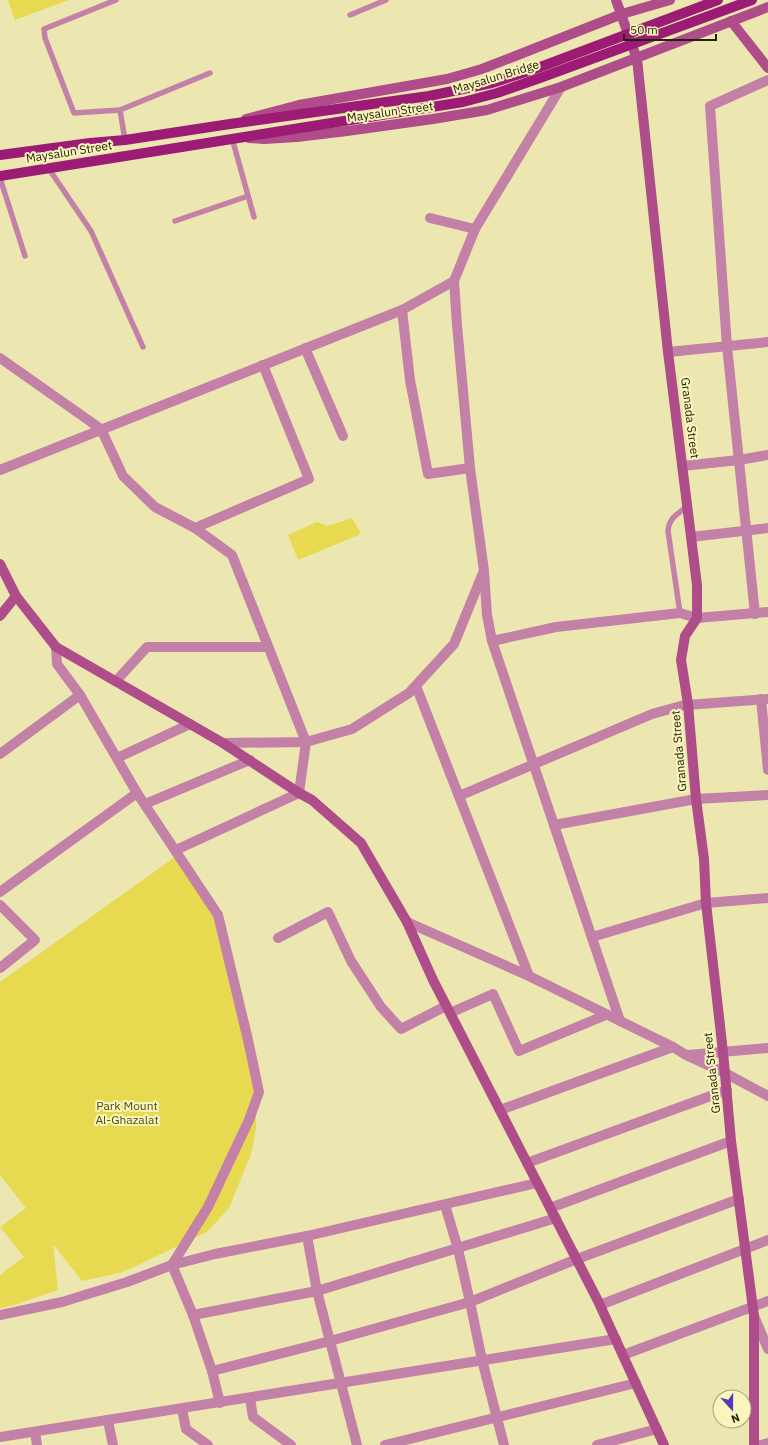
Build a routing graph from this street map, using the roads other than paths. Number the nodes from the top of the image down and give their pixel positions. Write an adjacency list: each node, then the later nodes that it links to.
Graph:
1 (116, 0): 16 (lane)
2 (386, 0): 9 (lane)
3 (616, 0): 8 (main road, Granada Street)
4 (670, 0): 8 (main road, Maysalun Street)
5 (718, 0): 17 (main road, Maysalun Bridge)
6 (752, 0): 18 (main road, Maysalun Bridge)
7 (768, 7): 10 (main road, Maysalun Street)
8 (622, 14): 11 (main road, Granada Street); 17 (main road, Maysalun Street)
9 (350, 15)
10 (731, 21): 11 (main road, Maysalun Street); 12 (main road)
11 (637, 59): 15 (main road, Maysalun Street); 37 (main road, Granada Street)
12 (768, 68)
13 (210, 73): 16 (lane)
14 (768, 80): 34 (street)
15 (561, 87): 18 (main road, Maysalun Street); 29 (street)
16 (120, 110): 19 (lane)
17 (230, 124): 19 (main road, Maysalun Street)
18 (235, 138): 22 (main road, Maysalun Street); 25 (lane)
19 (125, 140): 20 (main road, Maysalun Street)
20 (90, 143): 21 (main road, Maysalun Street); 22 (main road)
21 (0, 155)
22 (93, 162): 23 (main road, Maysalun Street)
23 (49, 169): 24 (main road, Maysalun Street); 35 (lane)
24 (0, 177): 30 (lane)
25 (248, 196): 26 (lane); 28 (lane)
26 (254, 217)
27 (430, 218): 29 (street)
28 (175, 221)
29 (475, 229): 31 (street)
30 (25, 256)
31 (454, 281): 32 (street); 45 (street)
32 (402, 310): 36 (street); 45 (street)
33 (768, 342): 34 (street)
34 (727, 346): 37 (street); 43 (street)
35 (143, 347)
36 (305, 348): 39 (street); 41 (street)
37 (668, 352): 44 (main road, Granada Street)
38 (0, 358): 40 (street)
39 (263, 365): 40 (street); 48 (street)
40 (101, 429): 46 (street); 48 (street)
41 (343, 436)
42 (768, 455): 43 (street)
43 (739, 460): 44 (street); 50 (street)
44 (682, 466): 47 (main road, Granada Street)
45 (470, 468): 53 (street)
46 (0, 470)
47 (687, 508): 51 (main road, Granada Street); 56 (lane)
48 (194, 528): 62 (street)
49 (768, 528): 50 (street)
50 (747, 530): 51 (street); 57 (street)
51 (691, 536): 59 (main road, Granada Street)
52 (0, 564): 54 (main road)
53 (484, 571): 60 (street); 64 (street)
54 (16, 596): 58 (main road); 61 (main road)
55 (768, 612): 57 (street)
56 (680, 613): 59 (street); 60 (street)
57 (755, 614): 59 (street)
58 (0, 616)
59 (697, 618): 67 (main road, Granada Street)
60 (492, 641): 74 (street)
61 (56, 647): 63 (main road); 65 (street)
62 (268, 647): 63 (street); 69 (street)
63 (116, 681): 68 (main road)
64 (416, 686): 69 (street); 79 (street)
65 (80, 696): 71 (street); 72 (street)
66 (765, 699): 67 (street); 75 (street)
67 (688, 705): 74 (street); 80 (main road, Granada Street)
68 (190, 724): 70 (main road); 72 (street)
69 (306, 742): 70 (street); 77 (street)
70 (223, 743): 73 (main road)
71 (0, 754)
72 (117, 758): 76 (street)
73 (250, 760): 77 (main road); 81 (street)
74 (533, 764): 79 (street); 82 (street)
75 (768, 770)
76 (137, 792): 81 (street); 84 (street)
77 (299, 793): 83 (street); 88 (main road)
78 (768, 795): 80 (street)
79 (459, 796): 92 (street)
80 (696, 799): 82 (street); 86 (main road, Granada Street)
81 (145, 804): 83 (street)
82 (554, 825): 89 (street)
83 (176, 850): 116 (street)
84 (0, 892)
85 (768, 898): 86 (street)
86 (706, 903): 89 (street); 98 (main road, Granada Street)
87 (0, 905): 91 (street)
88 (407, 922): 92 (street); 93 (main road)
89 (592, 937): 95 (street)
90 (278, 938): 93 (street)
91 (0, 968)
92 (529, 976): 94 (street)
93 (448, 1009): 94 (street); 103 (main road)
94 (606, 1015): 95 (street)
95 (620, 1021): 96 (street)
96 (673, 1047): 99 (street); 103 (street)
97 (768, 1048): 98 (street)
98 (724, 1052): 99 (street); 100 (main road, Granada Street)
99 (686, 1055): 100 (street)
100 (725, 1074): 101 (main road, Granada Street); 102 (street)
101 (727, 1090): 104 (main road, Granada Street); 105 (street)
102 (768, 1096)
103 (500, 1110): 105 (main road)
104 (731, 1141): 107 (main road, Granada Street); 109 (street)
105 (527, 1163): 106 (main road)
106 (537, 1183): 108 (street); 109 (main road)
107 (739, 1199): 113 (main road, Granada Street); 115 (street)
108 (445, 1205): 111 (street); 114 (street)
109 (550, 1208): 110 (main road)
110 (556, 1218): 114 (street); 115 (main road)
111 (307, 1236): 116 (street); 117 (street)
112 (768, 1240): 113 (street)
113 (746, 1248): 120 (street); 121 (main road, Granada Street)
114 (458, 1249): 117 (street); 119 (street)
115 (576, 1259): 119 (street); 120 (main road)
116 (172, 1265): 122 (street); 123 (street)
117 (317, 1291): 123 (street); 125 (street)
118 (768, 1301): 121 (street)
119 (470, 1302): 125 (street); 128 (street)
120 (600, 1305): 124 (main road)
121 (754, 1311): 126 (street); 127 (street); 150 (main road, Granada Street)
122 (0, 1315)
123 (193, 1315): 129 (street)
124 (616, 1339): 127 (main road); 128 (street)
125 (330, 1341): 129 (street); 130 (street)
126 (768, 1349)
127 (623, 1355): 131 (main road)
128 (482, 1360): 130 (street); 135 (street)
129 (212, 1371): 133 (street)
130 (341, 1383): 132 (street); 145 (street)
131 (636, 1383): 135 (street); 137 (main road)
132 (250, 1398): 133 (street); 144 (street)
133 (220, 1403): 134 (street)
134 (182, 1409): 136 (street); 143 (street)
135 (497, 1416): 146 (street); 147 (street)
136 (108, 1421): 138 (street); 142 (street)
137 (657, 1429): 148 (street); 149 (main road)
138 (35, 1432): 139 (street); 141 (street)
139 (0, 1437)
140 (768, 1444): 151 (street)
141 (37, 1445)
142 (113, 1445)
143 (208, 1445)
144 (291, 1445)
145 (357, 1445)
146 (385, 1445)
147 (504, 1445)
148 (596, 1445)
149 (664, 1445)
150 (754, 1445)
151 (761, 1445)

